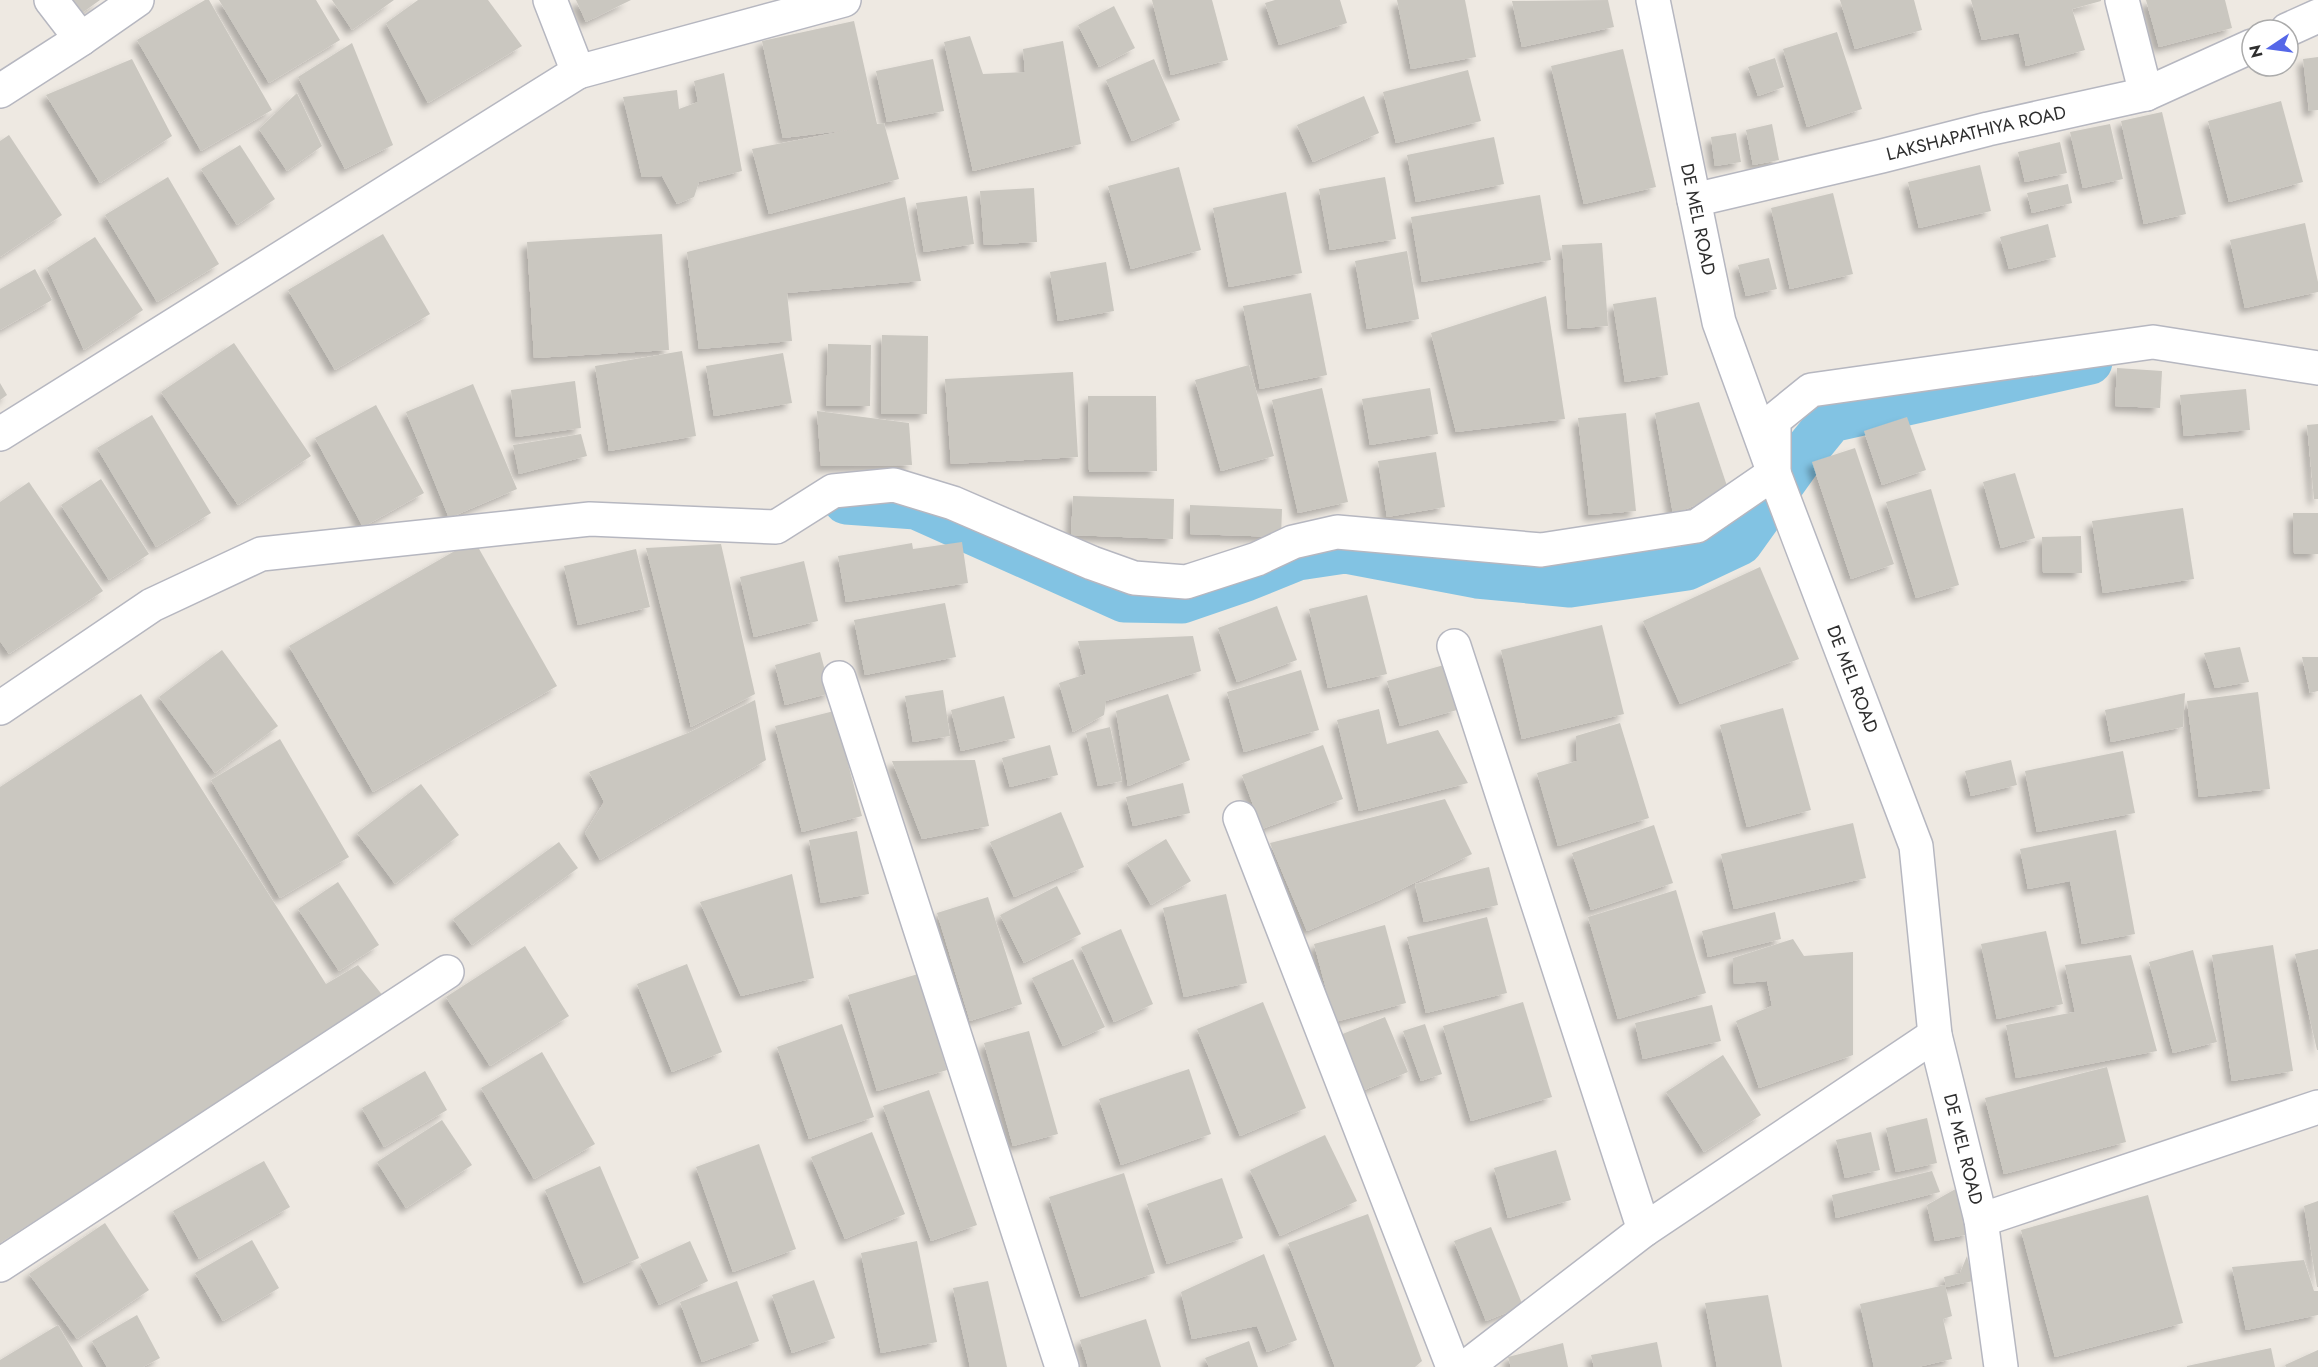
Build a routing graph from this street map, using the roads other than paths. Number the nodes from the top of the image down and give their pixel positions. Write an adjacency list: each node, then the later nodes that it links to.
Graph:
1 (51, 0): 9 (street)
2 (137, 0): 9 (street)
3 (550, 0): 11 (street)
4 (844, 0): 11 (street)
5 (1653, 0): 14 (street, DE MEL ROAD)
6 (2122, 0): 13 (street)
7 (2318, 16): 8 (street)
8 (2300, 24)
9 (81, 39): 12 (street)
10 (2240, 51): 13 (street, LAKSHAPATHIYA ROAD)
11 (578, 72): 16 (street)
12 (0, 91)
13 (2146, 94): 14 (street, LAKSHAPATHIYA ROAD)
14 (1694, 200): 17 (street, DE MEL ROAD)
15 (2318, 368): 17 (street)
16 (0, 434)
17 (1774, 473): 20 (street); 23 (street, DE MEL ROAD)
18 (1454, 646): 26 (street)
19 (838, 678): 28 (street)
20 (0, 708)
21 (1240, 818): 29 (street)
22 (447, 972): 27 (street)
23 (1935, 1035): 25 (street, DE MEL ROAD); 26 (street)
24 (2318, 1107): 25 (street)
25 (1981, 1220): 31 (street, DE MEL ROAD)
26 (1644, 1230): 30 (street)
27 (0, 1265)
28 (1062, 1367)
29 (1453, 1367)
30 (1466, 1367)
31 (2001, 1367)

